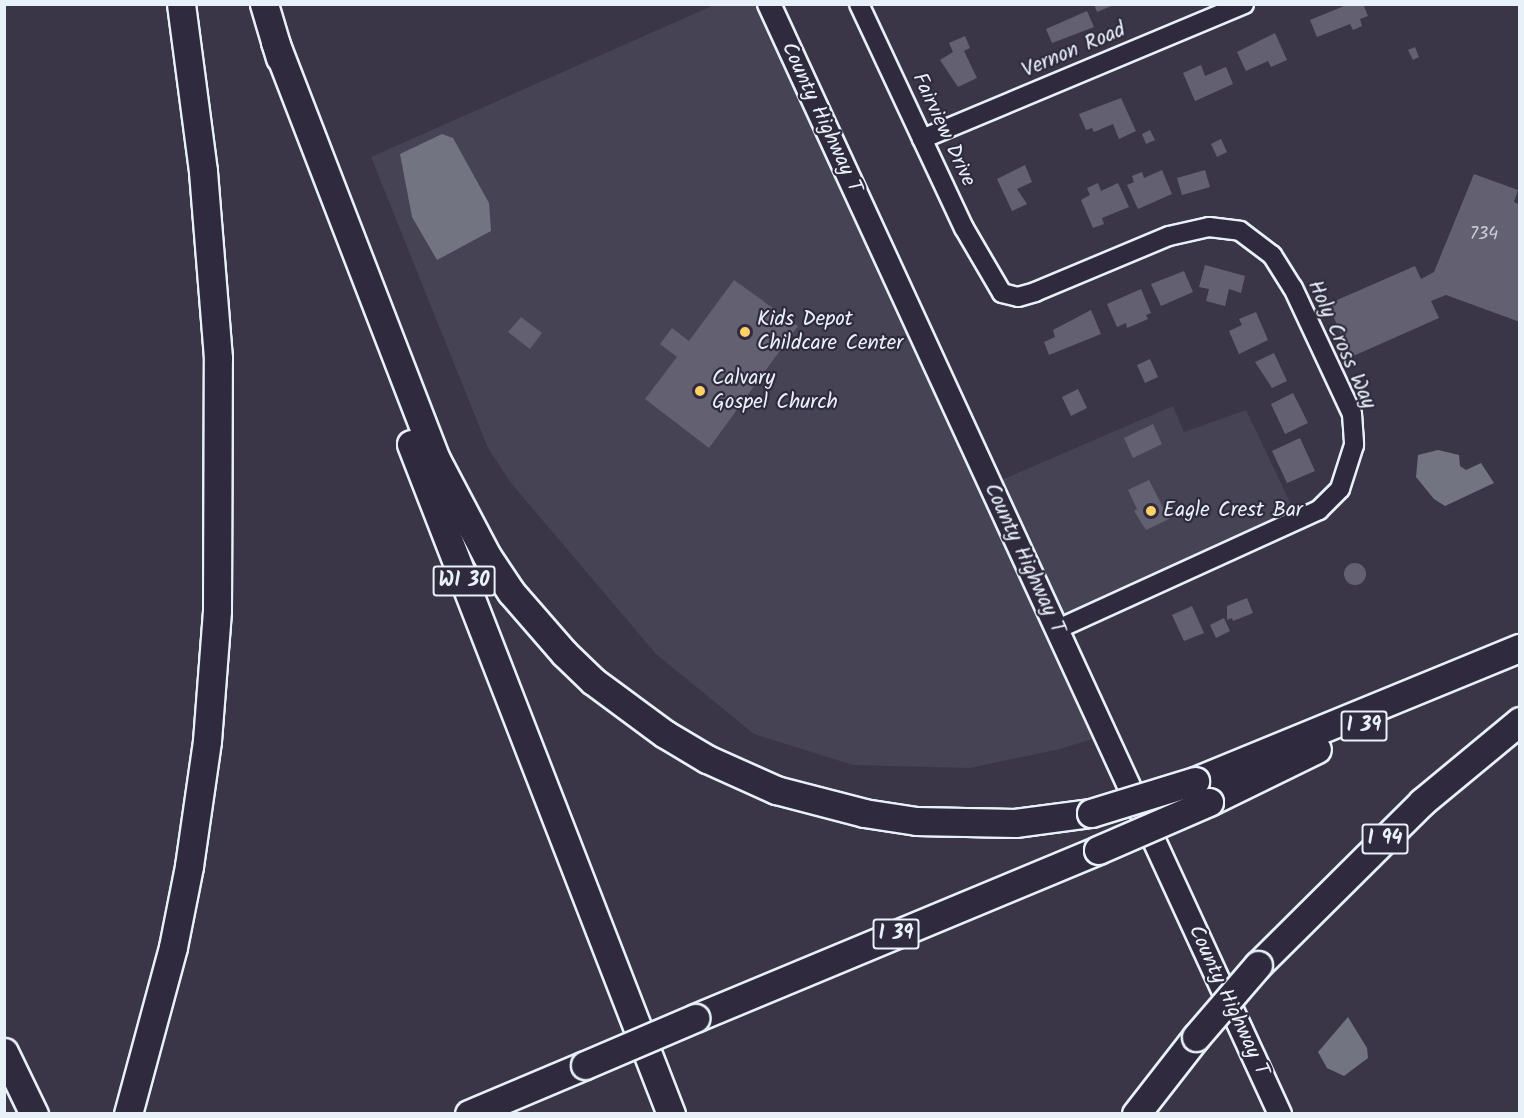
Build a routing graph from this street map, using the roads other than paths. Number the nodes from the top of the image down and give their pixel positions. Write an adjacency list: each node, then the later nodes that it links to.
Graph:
1 (181, 4): 17 (highway)
2 (264, 4): 6 (highway, WI 30)
3 (769, 4): 9 (main road, County Highway T)
4 (859, 4): 7 (street, Fairview Drive)
5 (1244, 4): 7 (street, Vernon Road)
6 (275, 42): 12 (highway, bridge); 19 (highway, WI 30)
7 (922, 138): 8 (street, Fairview Drive)
8 (989, 274): 9 (street, Holy Cross Way)
9 (1056, 630): 21 (main road, County Highway T)
10 (1520, 649): 12 (highway, I 39)
11 (1520, 720): 20 (highway, I 94, bridge)
12 (1202, 791): 18 (highway, I 39, bridge)
13 (4, 1052): 16 (highway)
14 (4, 1061): 15 (highway)
15 (22, 1113)
16 (34, 1113)
17 (128, 1113)
18 (469, 1113)
19 (671, 1113)
20 (1136, 1113)
21 (1280, 1113)

